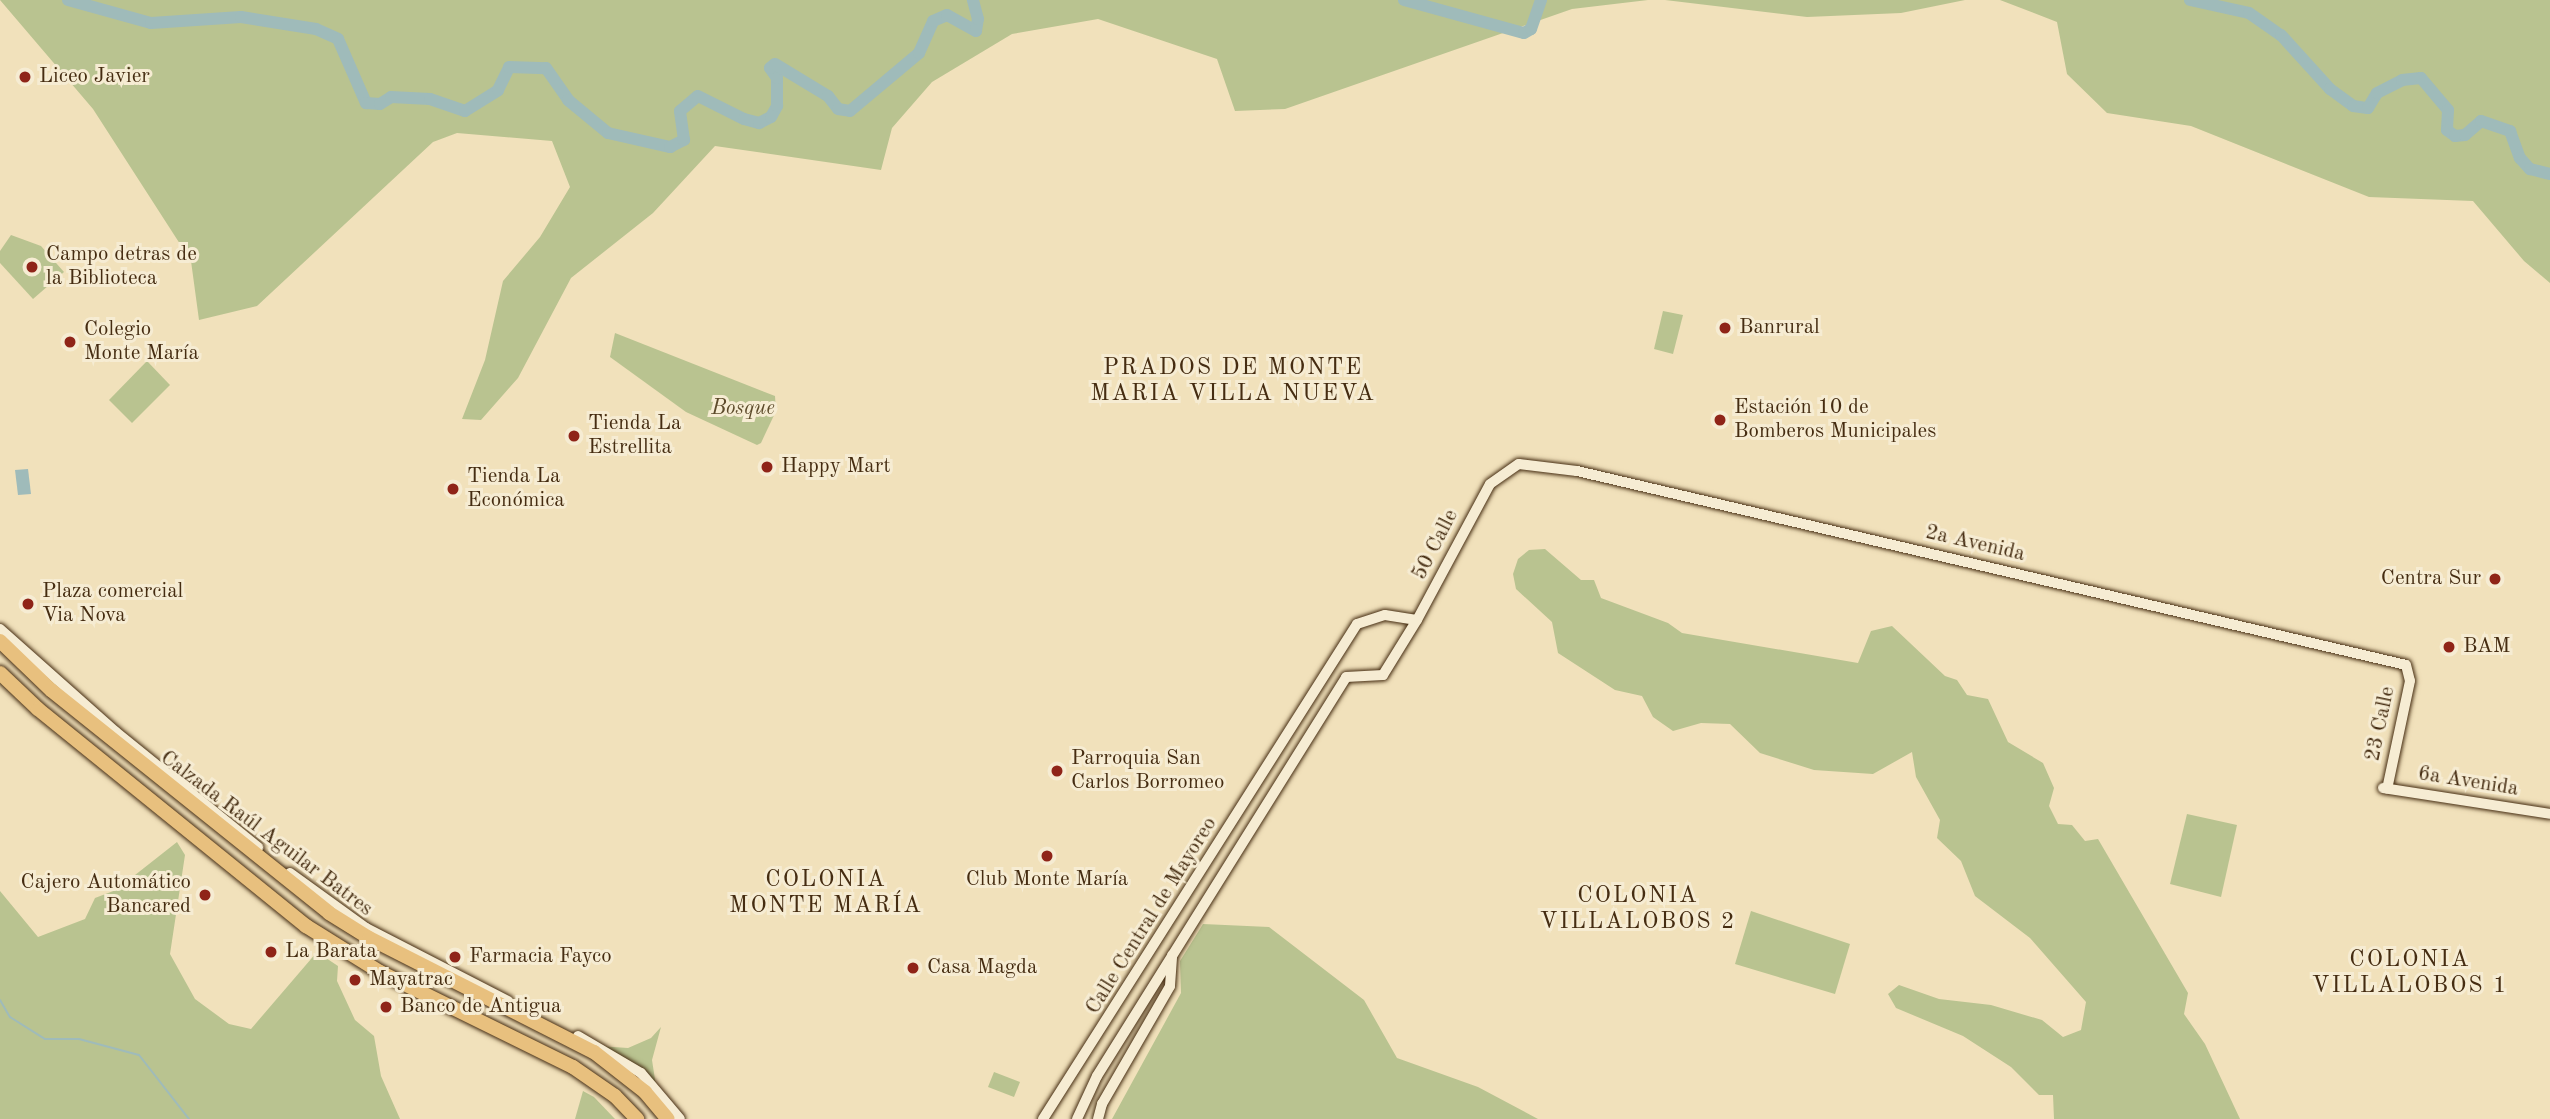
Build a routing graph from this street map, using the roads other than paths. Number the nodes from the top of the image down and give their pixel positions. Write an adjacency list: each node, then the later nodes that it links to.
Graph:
1 (1544, 464): 2 (main road, 50 Calle); 5 (main road, 2a Avenida)
2 (1418, 620): 7 (main road, 50 Calle); 17 (main road, Calle Central de Mayoreo)
3 (0, 628): 10 (main road)
4 (0, 641): 11 (highway, Calzada Raúl Aguilar Batres)
5 (2403, 666): 8 (main road, 23 Calle)
6 (0, 673): 15 (highway, Calzada Raúl Aguilar Batres)
7 (1346, 677): 12 (main road, Calle Central de Mayoreo)
8 (2384, 789): 9 (main road, 6a Avenida)
9 (2550, 814)
10 (265, 854): 11 (highway); 13 (main road)
11 (294, 887): 14 (highway, Calzada Raúl Aguilar Batres)
12 (1172, 954): 18 (main road, Calle Central de Mayoreo); 19 (main road)
13 (663, 1095): 14 (highway); 16 (main road)
14 (666, 1117)
15 (637, 1119)
16 (680, 1119)
17 (1043, 1119)
18 (1077, 1119)
19 (1098, 1119)

